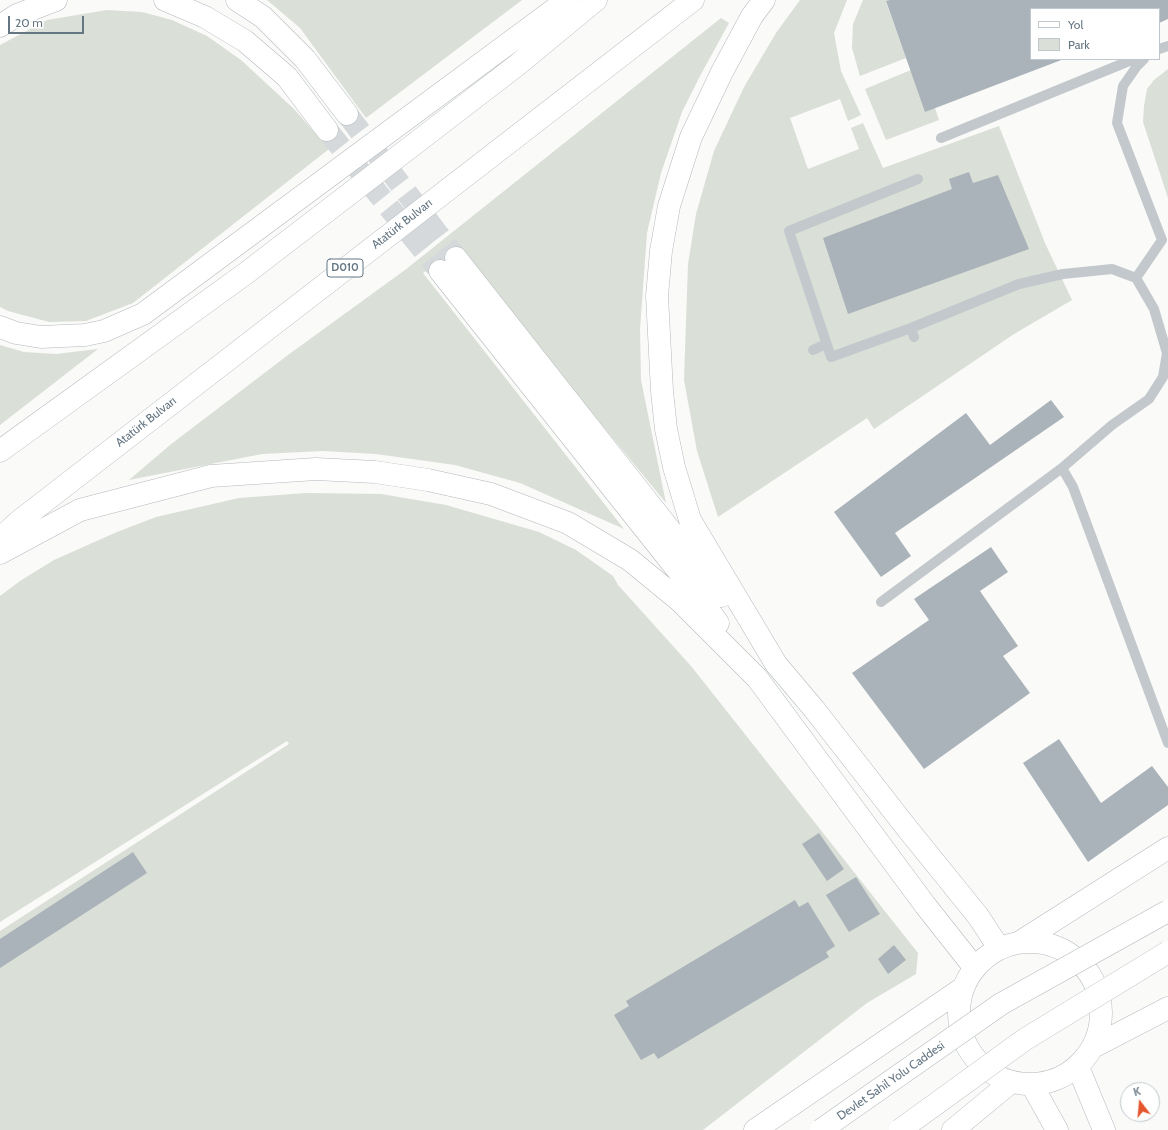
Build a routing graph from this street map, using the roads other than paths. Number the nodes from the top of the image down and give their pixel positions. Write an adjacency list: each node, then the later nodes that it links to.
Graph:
1 (56, 0): 8 (main road)
2 (165, 0): 12 (main road)
3 (237, 0): 11 (main road)
4 (567, 0): 16 (main road)
5 (596, 0): 19 (main road)
6 (692, 0): 21 (main road, Atatürk Bulvarı / D010)
7 (764, 0): 24 (main road)
8 (0, 26)
9 (1132, 60): 13 (lane)
10 (1143, 60): 15 (lane)
11 (347, 114)
12 (327, 130)
13 (941, 138)
14 (918, 180): 17 (lane)
15 (1136, 278): 17 (lane); 20 (lane)
16 (0, 327)
17 (826, 344): 18 (lane)
18 (813, 350)
19 (0, 451)
20 (1062, 468): 23 (lane); 26 (lane)
21 (0, 539)
22 (0, 553): 25 (main road)
23 (880, 602)
24 (776, 664): 25 (main road); 30 (main road)
25 (757, 678): 32 (main road)
26 (1168, 743)
27 (1168, 848): 29 (main road)
28 (1168, 910): 40 (main road, Devlet Sahil Yolu Caddesi, bridge)
29 (1020, 942): 30 (main road); 35 (main road)
30 (999, 948): 32 (main road)
31 (1168, 952): 41 (main road, bridge)
32 (974, 967): 33 (main road)
33 (963, 988): 37 (main road); 39 (main road)
34 (1168, 1008): 35 (main road)
35 (1094, 1047): 36 (main road)
36 (1078, 1067): 38 (main road); 44 (main road)
37 (1010, 1083): 38 (main road); 42 (main road)
38 (1032, 1085): 43 (main road)
39 (755, 1130)
40 (821, 1130)
41 (900, 1130)
42 (953, 1130)
43 (1058, 1130)
44 (1104, 1130)

